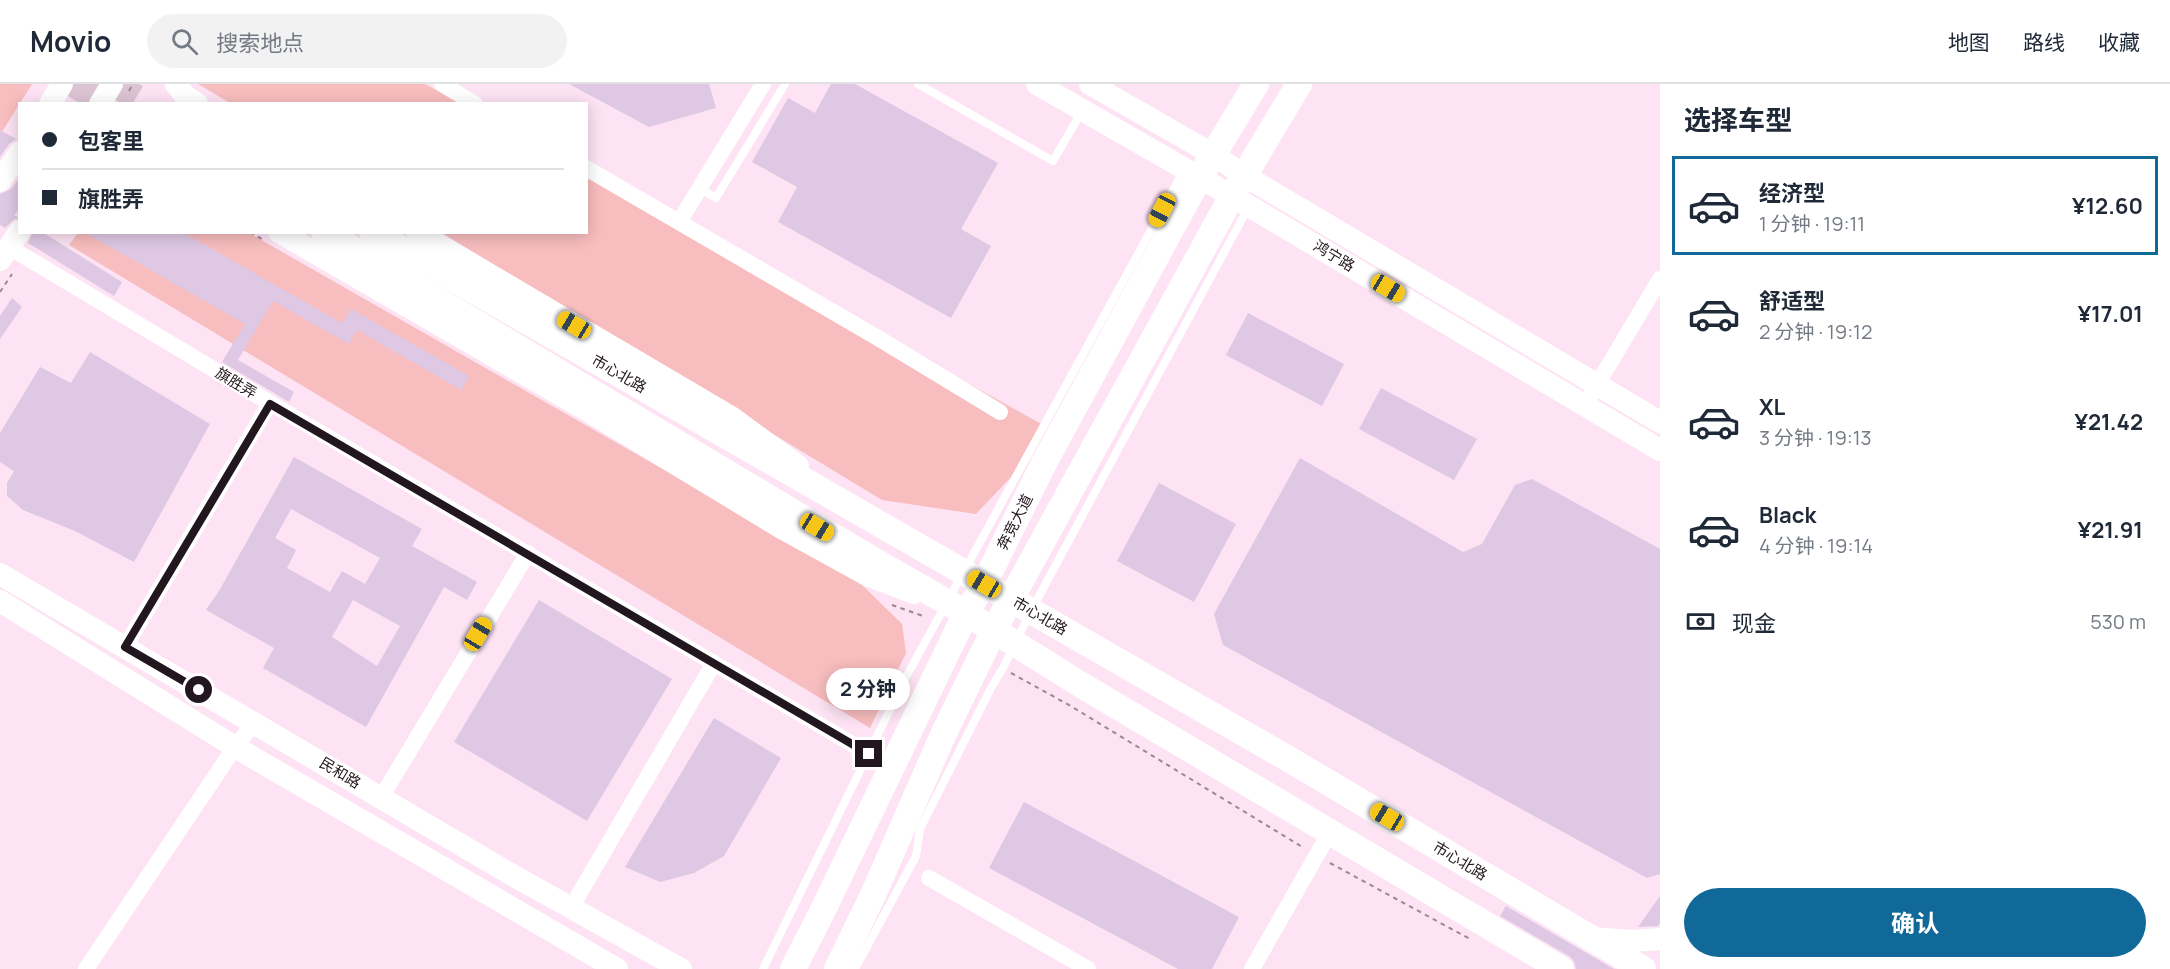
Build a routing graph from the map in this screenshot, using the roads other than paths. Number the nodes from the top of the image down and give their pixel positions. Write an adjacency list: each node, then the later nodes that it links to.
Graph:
1 (62, 84): 12 (main road)
2 (112, 84): 13 (main road)
3 (176, 84): 14 (main road)
4 (442, 84): 15 (street)
5 (763, 84): 22 (street)
6 (785, 84): 22 (lane)
7 (918, 84): 16 (lane)
8 (1037, 84): 16 (main road, 鸿宁路)
9 (1090, 84): 18 (main road, 鸿宁路)
10 (1256, 84): 18 (main road, 奔竞大道)
11 (1299, 84): 23 (main road)
12 (51, 102)
13 (101, 102)
14 (194, 102)
15 (472, 102)
16 (1083, 110): 20 (main road, 鸿宁路)
17 (18, 155): 21 (main road)
18 (1214, 155): 20 (main road, 奔竞大道); 23 (main road, 鸿宁路)
19 (588, 169): 24 (street)
20 (1192, 174): 23 (main road, 鸿宁路); 42 (main road, 奔竞大道)
21 (0, 182)
22 (699, 188): 24 (street)
23 (1242, 192): 31 (main road, 鸿宁路); 33 (main road, 鸿宁路); 44 (main road)
24 (679, 222): 34 (street)
25 (282, 234): 38 (main road)
26 (327, 234): 37 (main road, 市心北路)
27 (375, 234): 39 (main road, 市心北路)
28 (420, 234): 39 (main road)
29 (9, 246): 32 (street, 旗胜弄)
30 (1660, 279): 31 (street)
31 (1597, 385): 33 (street); 35 (main road, 鸿宁路)
32 (270, 404): 40 (street, 旗胜弄); 47 (street)
33 (1585, 405): 36 (main road, 鸿宁路)
34 (1000, 412)
35 (1660, 422)
36 (1660, 450)
37 (704, 460): 38 (lane); 45 (main road, 市心北路)
38 (749, 508): 45 (main road)
39 (870, 518): 42 (main road, 市心北路)
40 (528, 553): 48 (street, 旗胜弄); 52 (street)
41 (0, 574): 47 (main road, 民和路)
42 (974, 578): 44 (main road, 市心北路); 45 (main road, 奔竞大道)
43 (0, 601): 50 (main road, 民和路)
44 (1021, 605): 46 (main road); 56 (main road, 市心北路)
45 (954, 607): 46 (main road, 市心北路); 51 (lane); 62 (main road, 奔竞大道)
46 (1005, 637): 53 (main road, 市心北路); 63 (main road); 64 (lane)
47 (125, 647): 49 (main road, 民和路)
48 (714, 663): 51 (street, 旗胜弄); 55 (street)
49 (255, 722): 50 (street); 52 (main road, 民和路)
50 (236, 747): 58 (street); 59 (main road, 民和路)
51 (869, 754): 61 (lane)
52 (381, 798): 55 (main road, 民和路)
53 (1330, 832): 66 (street); 67 (main road, 市心北路)
54 (928, 878): 65 (street)
55 (571, 908): 60 (main road, 民和路)
56 (1592, 938): 57 (main road); 68 (main road, 市心北路)
57 (1660, 939)
58 (86, 969)
59 (617, 969)
60 (681, 969)
61 (763, 969)
62 (793, 969)
63 (837, 969)
64 (855, 969)
65 (1088, 969)
66 (1252, 969)
67 (1561, 969)
68 (1643, 969)

